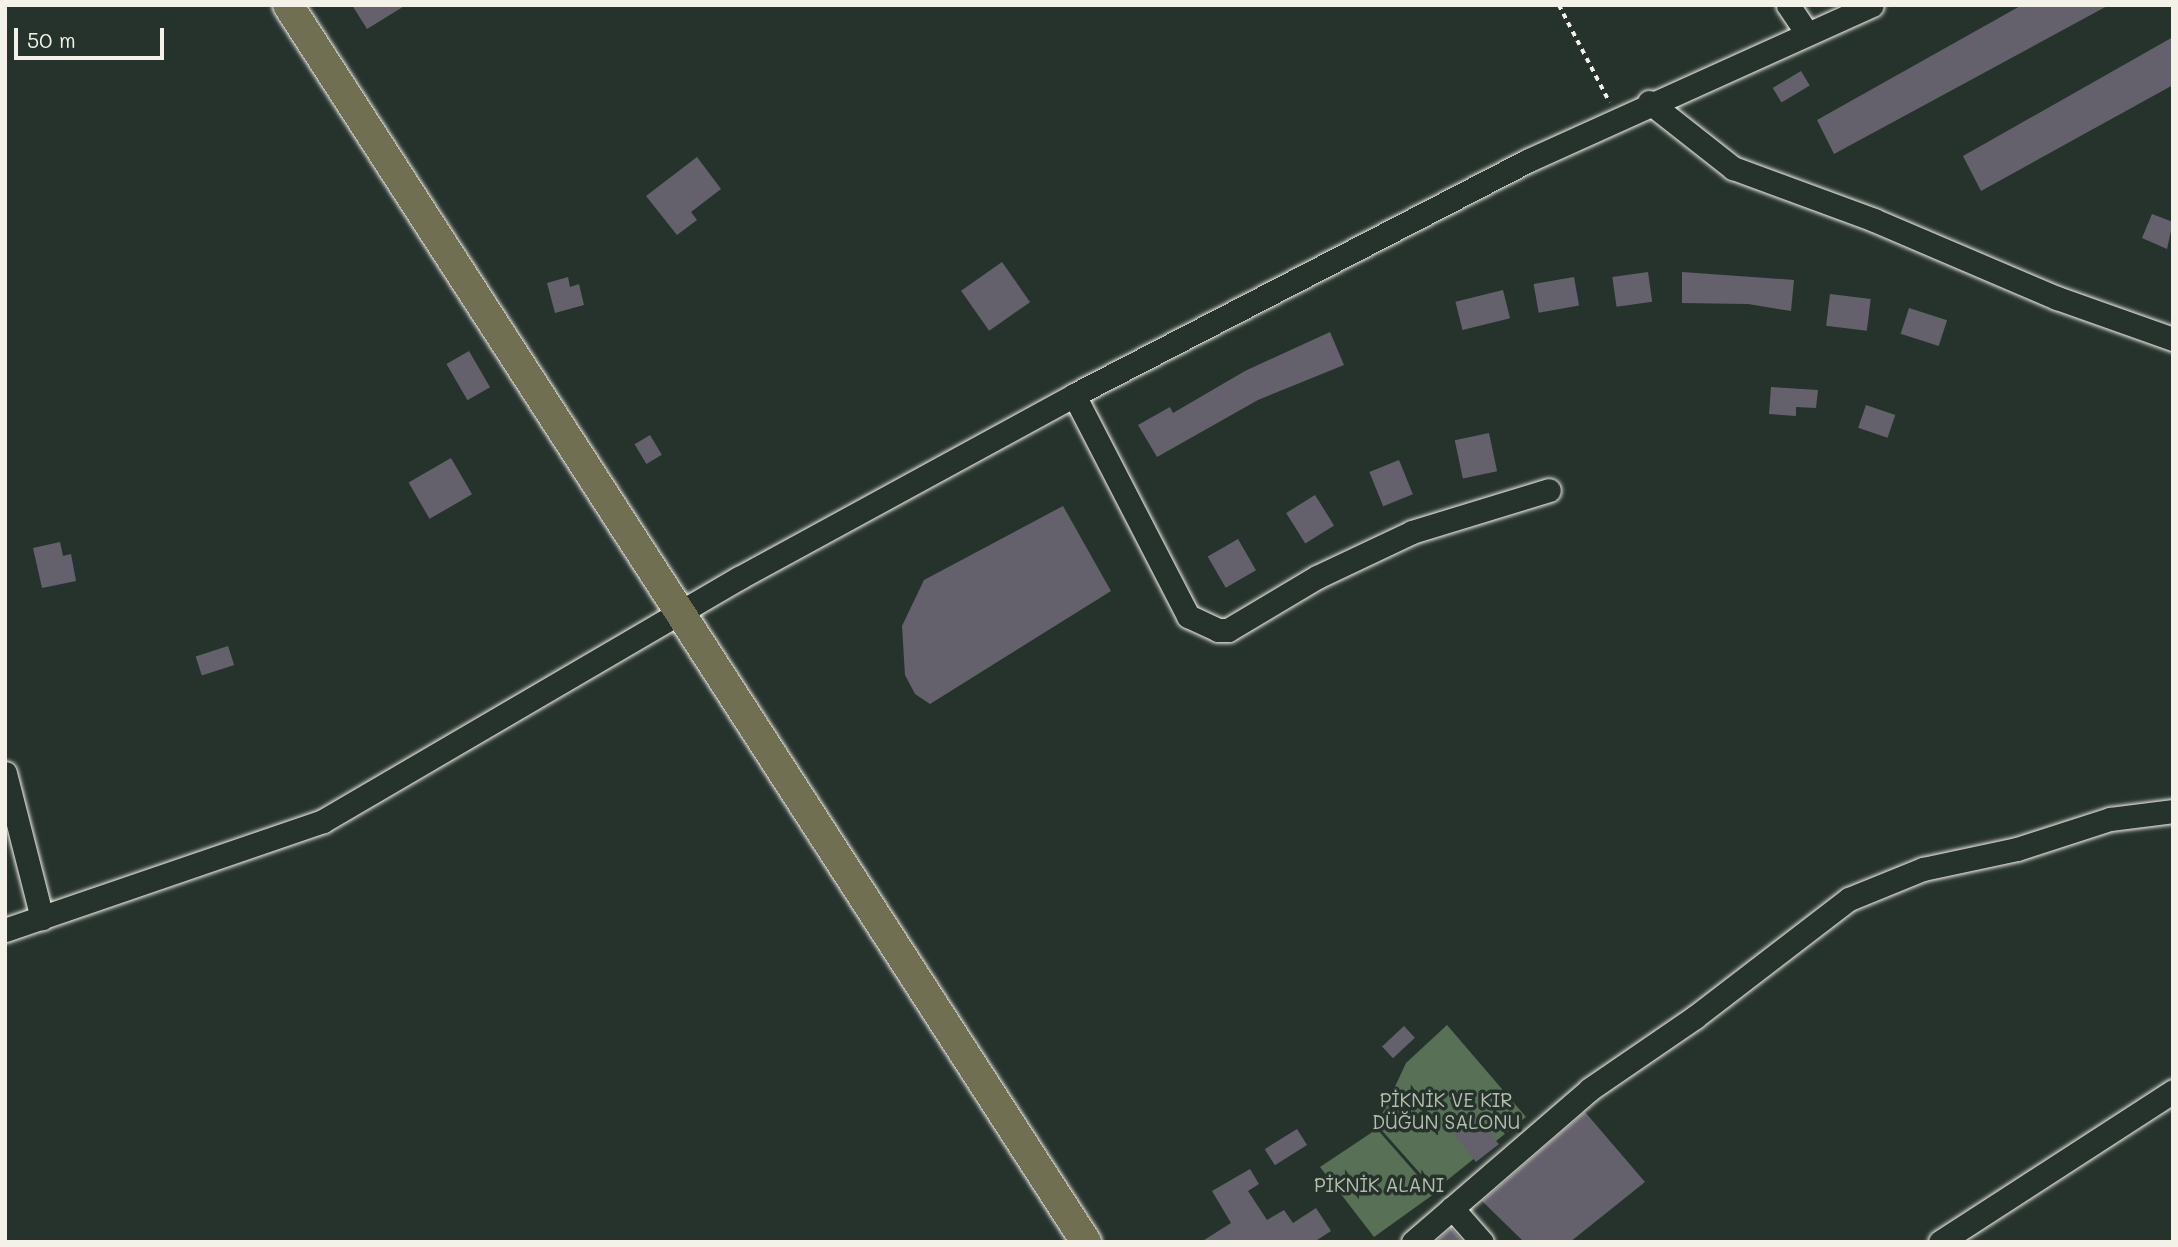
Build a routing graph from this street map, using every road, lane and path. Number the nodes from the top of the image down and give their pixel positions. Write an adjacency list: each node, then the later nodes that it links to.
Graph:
1 (288, 5): 11 (main road)
2 (1559, 5): 7 (path)
3 (1788, 5): 5 (street)
4 (1871, 5): 5 (street)
5 (1807, 33): 6 (street)
6 (1649, 102): 7 (street); 8 (street)
7 (1619, 116): 9 (street)
8 (2173, 339)
9 (1074, 395): 10 (street); 11 (street)
10 (1549, 490)
11 (679, 612): 14 (street); 18 (main road)
12 (5, 773): 14 (street)
13 (2173, 811): 17 (street)
14 (42, 918): 15 (street)
15 (5, 930)
16 (2173, 1091): 21 (street)
17 (1452, 1208): 19 (street); 20 (street)
18 (1086, 1242)
19 (1413, 1242)
20 (1482, 1242)
21 (1940, 1242)

